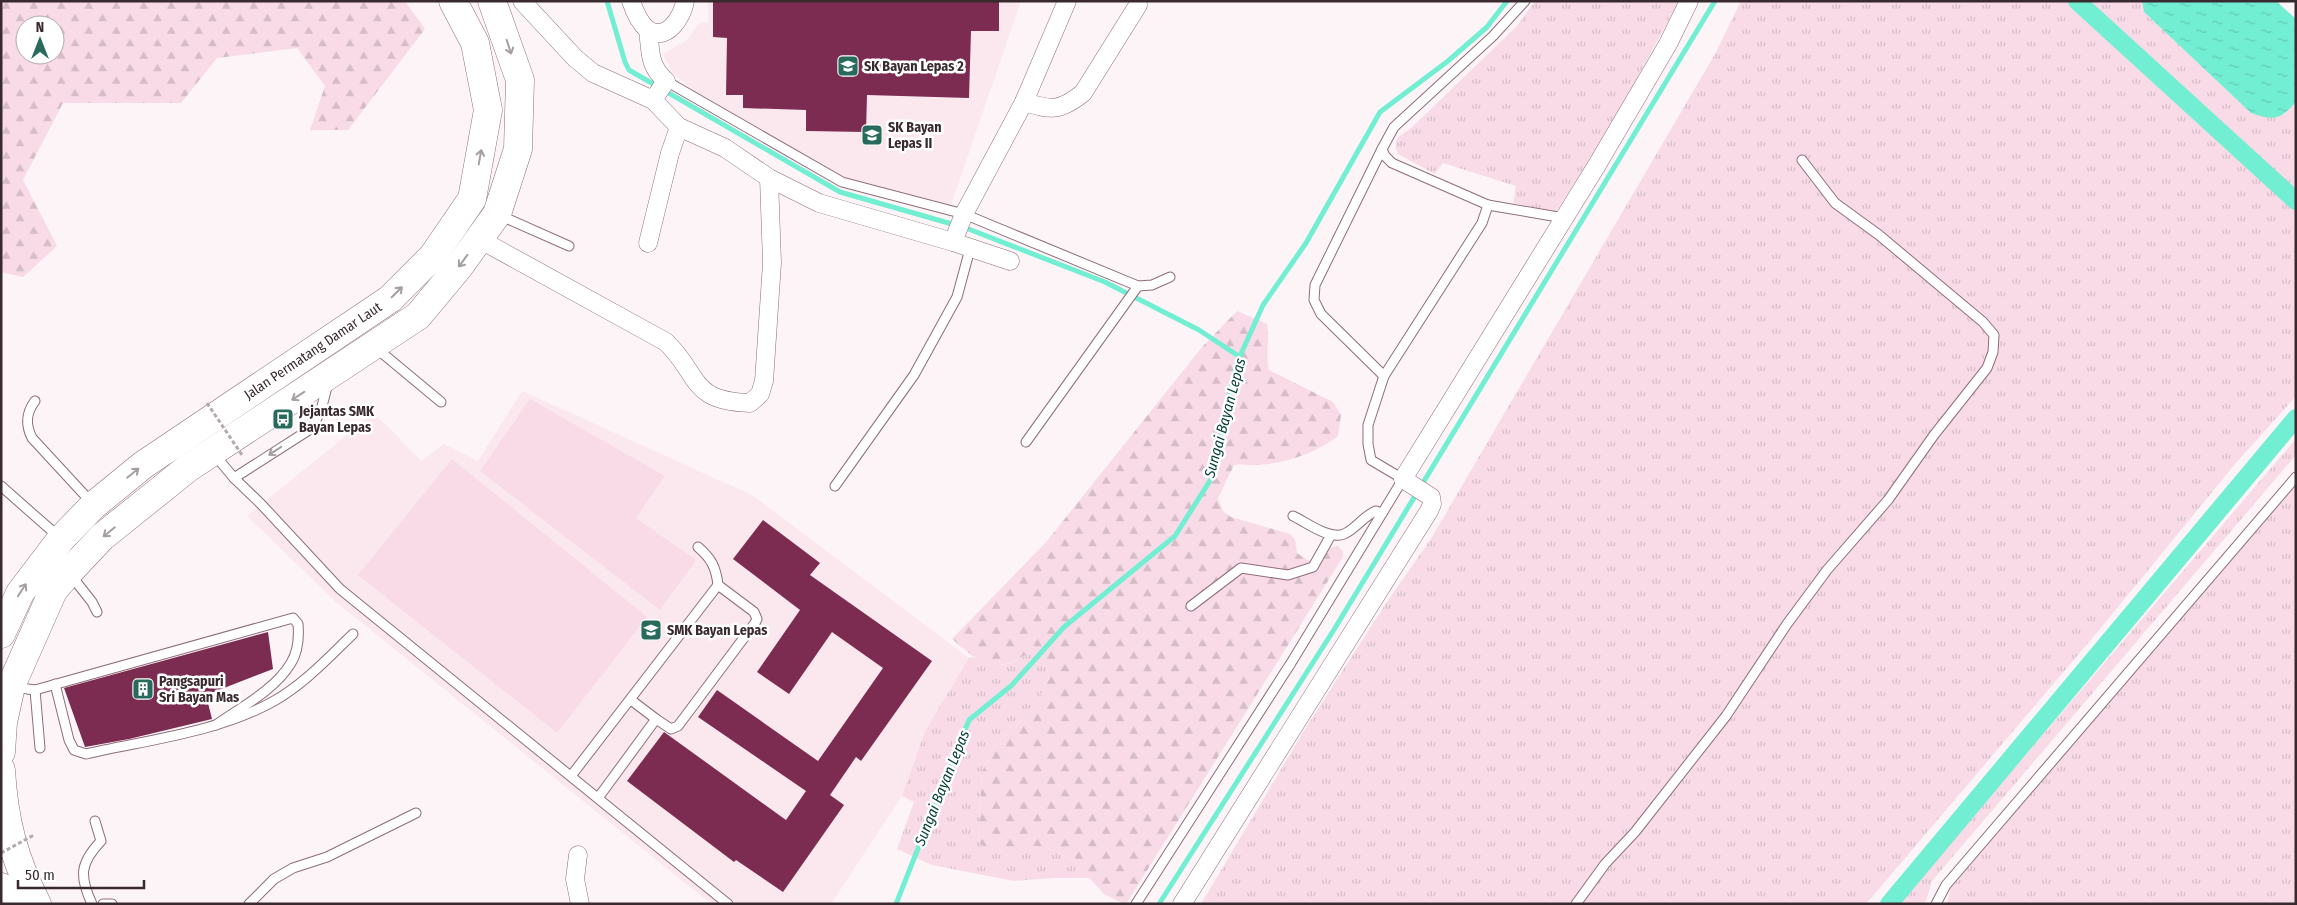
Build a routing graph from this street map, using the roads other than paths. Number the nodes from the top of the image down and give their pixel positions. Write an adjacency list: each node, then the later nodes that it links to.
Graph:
1 (453, 1): 40 (highway, Jalan Permatang Damar Laut, one-way to 1)
2 (492, 1): 18 (highway, Jalan Permatang Damar Laut, one-way to 18)
3 (522, 1): 11 (street)
4 (631, 1): 10 (street)
5 (685, 1): 10 (street)
6 (1067, 1): 12 (street)
7 (1525, 1): 14 (lane)
8 (1689, 1): 19 (street)
9 (1138, 6): 12 (street)
10 (648, 30): 11 (street)
11 (660, 90): 13 (street); 20 (lane)
12 (1024, 102): 20 (street)
13 (679, 127): 16 (street); 22 (street)
14 (1382, 149): 17 (lane); 30 (lane)
15 (1802, 160): 76 (lane)
16 (769, 178): 20 (street); 21 (street)
17 (1488, 205): 19 (lane); 30 (lane)
18 (497, 214): 21 (highway, Jalan Permatang Damar Laut); 23 (lane)
19 (1564, 218): 37 (street)
20 (958, 228): 24 (street); 27 (lane)
21 (479, 239): 28 (highway, Jalan Permatang Damar Laut, one-way to 28)
22 (648, 243)
23 (569, 246)
24 (970, 249): 25 (street); 39 (lane)
25 (1010, 261)
26 (1170, 277): 27 (lane)
27 (1138, 286): 33 (lane)
28 (372, 344): 29 (highway, Jalan Permatang Damar Laut); 32 (lane)
29 (331, 374): 34 (highway, Jalan Permatang Damar Laut, one-way to 34); 36 (lane, one-way to 36)
30 (1384, 376): 37 (lane)
31 (35, 401): 40 (lane)
32 (441, 402)
33 (1026, 442)
34 (212, 452): 36 (lane); 46 (highway, Jalan Permatang Damar Laut, one-way to 46)
35 (2296, 477): 77 (lane)
36 (234, 478): 60 (lane)
37 (1406, 480): 41 (lane); 75 (street)
38 (1, 486): 44 (lane)
39 (836, 486)
40 (94, 505): 44 (highway, Jalan Permatang Damar Laut)
41 (1382, 513): 43 (lane); 74 (lane)
42 (1293, 516): 43 (lane)
43 (1331, 535): 48 (lane)
44 (61, 539): 50 (highway, Jalan Permatang Damar Laut, one-way to 44)
45 (698, 547): 47 (lane)
46 (69, 572): 49 (lane); 53 (highway, Jalan Permatang Damar Laut)
47 (718, 586): 54 (lane); 55 (lane)
48 (1191, 606)
49 (97, 612)
50 (1, 634)
51 (353, 634): 56 (lane)
52 (55, 684): 53 (lane); 56 (lane); 56 (lane)
53 (23, 688): 57 (lane); 58 (highway, Jalan Permatang Damar Laut)
54 (631, 700): 55 (lane); 60 (lane)
55 (656, 719): 61 (lane)
56 (216, 725)
57 (40, 748)
58 (1, 752)
59 (1, 770): 67 (highway)
60 (571, 776): 61 (lane)
61 (598, 798): 73 (lane)
62 (416, 812): 71 (lane)
63 (95, 821): 68 (lane)
64 (578, 855): 72 (street)
65 (1, 887): 66 (highway)
66 (8, 904)
67 (37, 904)
68 (92, 904)
69 (103, 904): 70 (lane)
70 (112, 904)
71 (249, 904)
72 (580, 904)
73 (728, 904)
74 (1136, 904)
75 (1182, 904)
76 (1576, 904)
77 (1936, 904)

